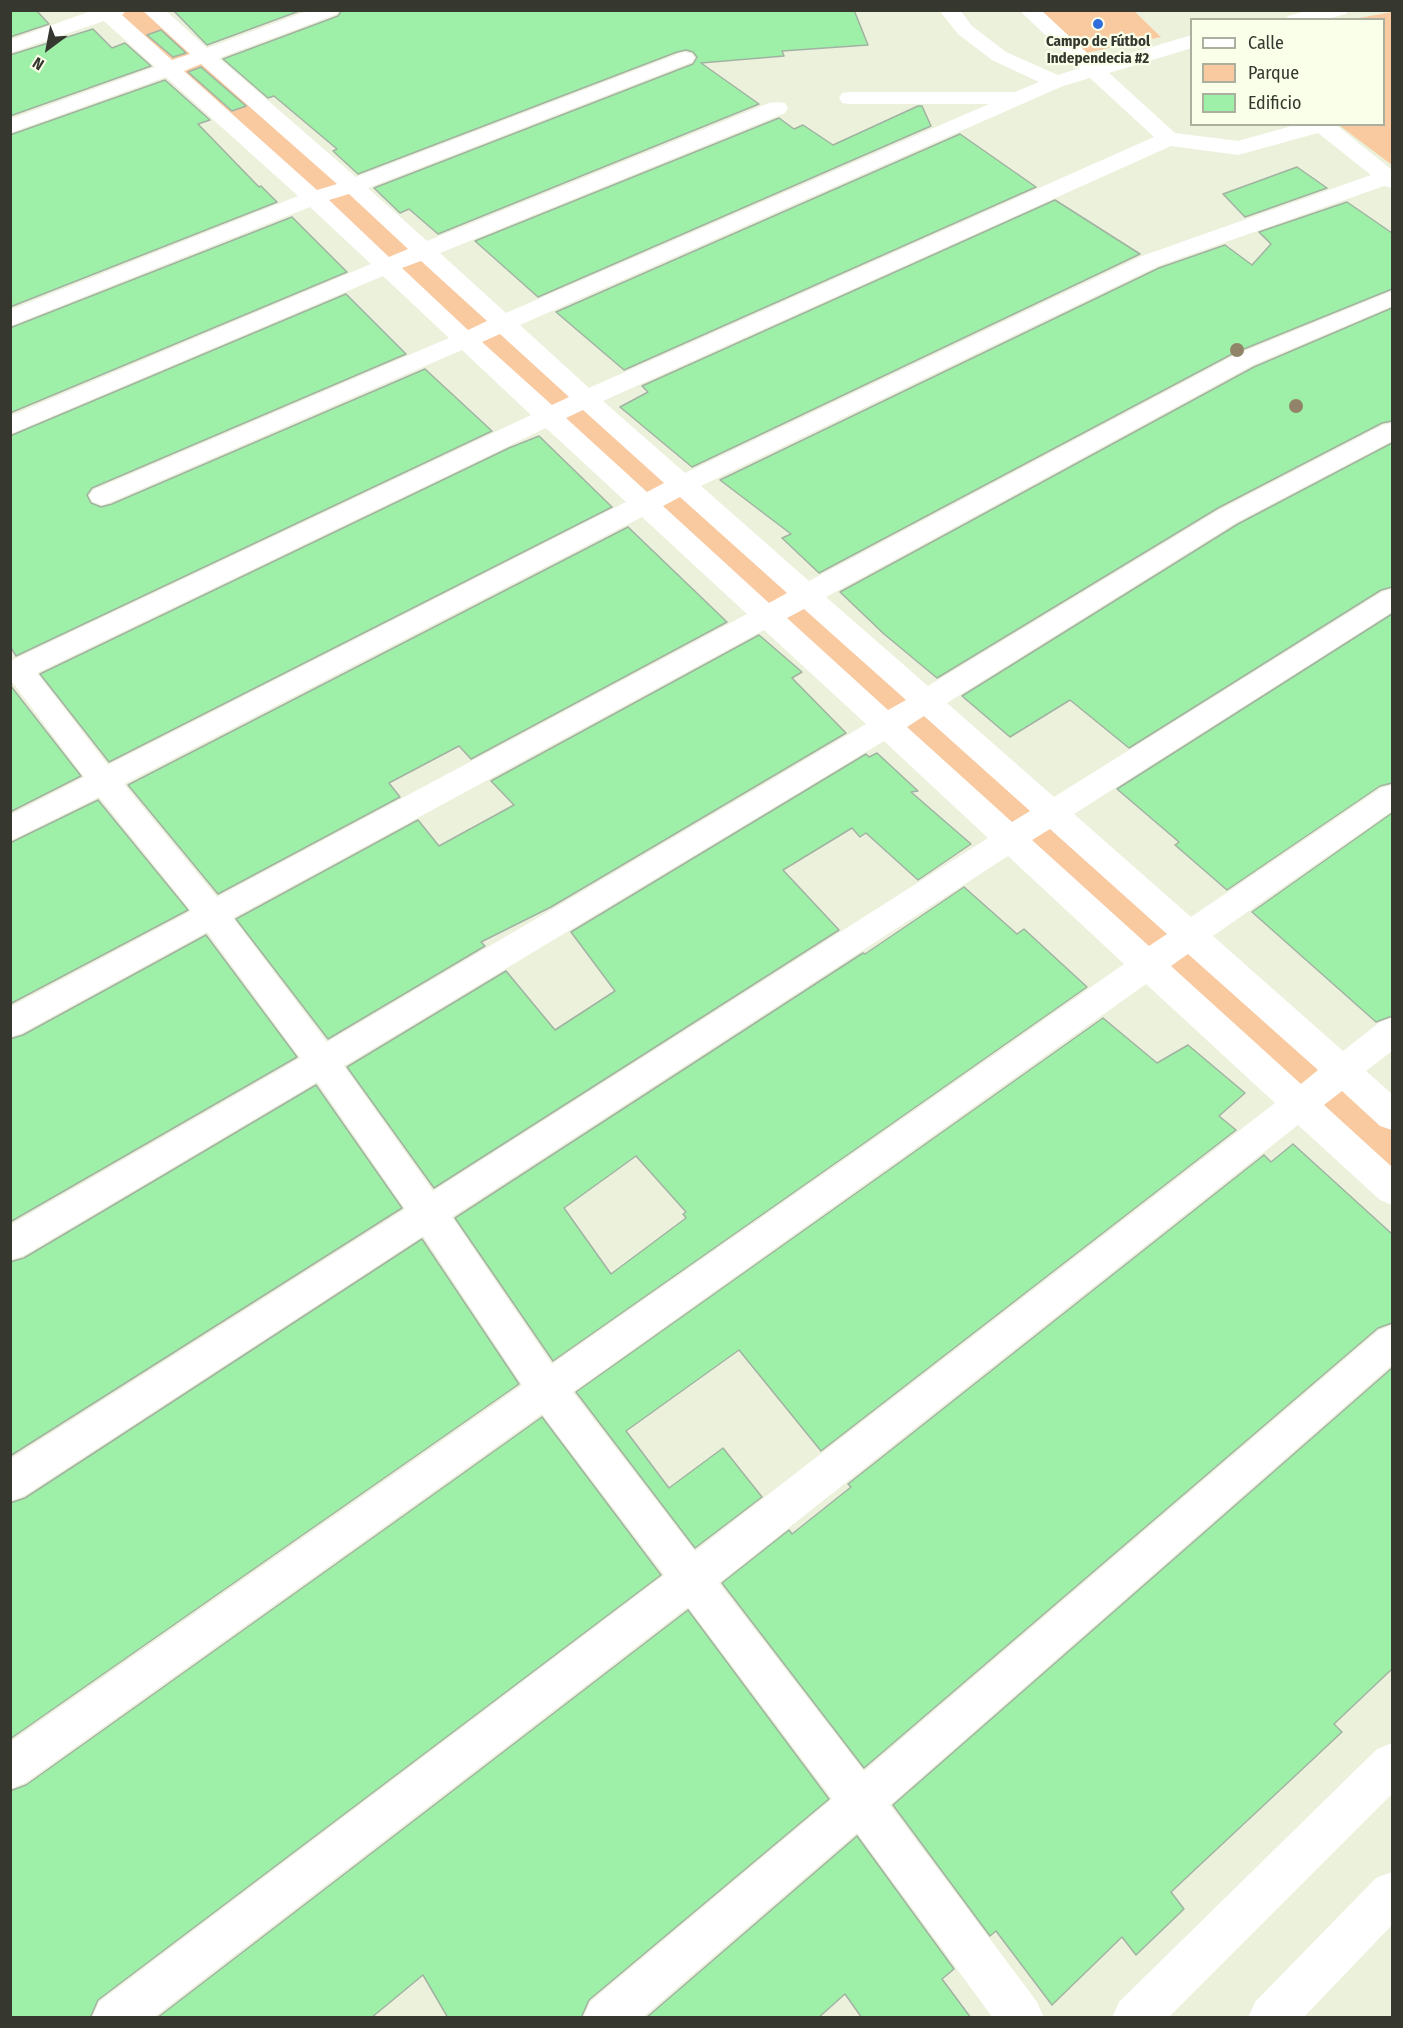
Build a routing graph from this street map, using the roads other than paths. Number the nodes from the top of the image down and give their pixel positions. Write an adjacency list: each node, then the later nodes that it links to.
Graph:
1 (152, 10): 10 (street)
2 (330, 10): 10 (street)
3 (949, 10): 14 (street)
4 (1029, 10): 13 (street)
5 (1339, 10): 7 (street)
6 (109, 12): 9 (street); 12 (street)
7 (1304, 18)
8 (1190, 41): 13 (street)
9 (10, 47)
10 (202, 56): 12 (street); 23 (street)
11 (685, 58): 23 (street)
12 (168, 70): 20 (street); 24 (street)
13 (1092, 70): 14 (street); 21 (street)
14 (1056, 82): 15 (street)
15 (1024, 96): 16 (street); 29 (street)
16 (850, 98)
17 (777, 108): 25 (street)
18 (1318, 126): 21 (street)
19 (1323, 126): 22 (street)
20 (10, 127)
21 (1168, 139): 31 (street)
22 (1390, 179): 35 (street)
23 (353, 186): 24 (street); 25 (street)
24 (313, 198): 26 (street); 28 (street)
25 (423, 252): 26 (street); 29 (street)
26 (387, 267): 30 (street); 33 (street)
27 (1392, 298): 38 (street)
28 (10, 319)
29 (502, 324): 30 (street); 31 (street)
30 (465, 340): 32 (street); 36 (street)
31 (586, 399): 32 (street); 35 (street)
32 (548, 416): 37 (street); 41 (street)
33 (10, 426)
34 (1392, 431): 42 (street)
35 (684, 484): 37 (street); 38 (street)
36 (102, 496)
37 (644, 505): 40 (street); 44 (street)
38 (808, 595): 40 (street); 42 (street)
39 (1392, 599): 46 (street)
40 (766, 616): 43 (street); 49 (street)
41 (14, 671): 44 (street)
42 (927, 701): 43 (street); 46 (street)
43 (886, 726): 48 (street); 54 (street)
44 (103, 780): 47 (street); 49 (street)
45 (1392, 796): 50 (street)
46 (1052, 812): 48 (street); 50 (street)
47 (10, 829)
48 (1010, 839): 51 (street); 59 (street)
49 (212, 914): 52 (street); 54 (street)
50 (1190, 935): 51 (street); 55 (street)
51 (1147, 965): 56 (street); 62 (street)
52 (10, 1023)
53 (1392, 1032): 55 (street)
54 (322, 1062): 59 (street); 60 (street)
55 (1342, 1070): 56 (street); 57 (street)
56 (1299, 1103): 58 (street); 64 (street)
57 (1392, 1115)
58 (1392, 1189)
59 (429, 1214): 62 (street); 63 (street)
60 (10, 1244)
61 (1392, 1342): 67 (street)
62 (546, 1388): 64 (street); 66 (street)
63 (10, 1482)
64 (692, 1579): 67 (street); 69 (street)
65 (1392, 1764): 72 (street)
66 (10, 1768)
67 (861, 1802): 70 (street); 71 (street)
68 (1392, 1894): 73 (street)
69 (116, 2018)
70 (606, 2018)
71 (1020, 2018)
72 (1135, 2018)
73 (1271, 2018)

